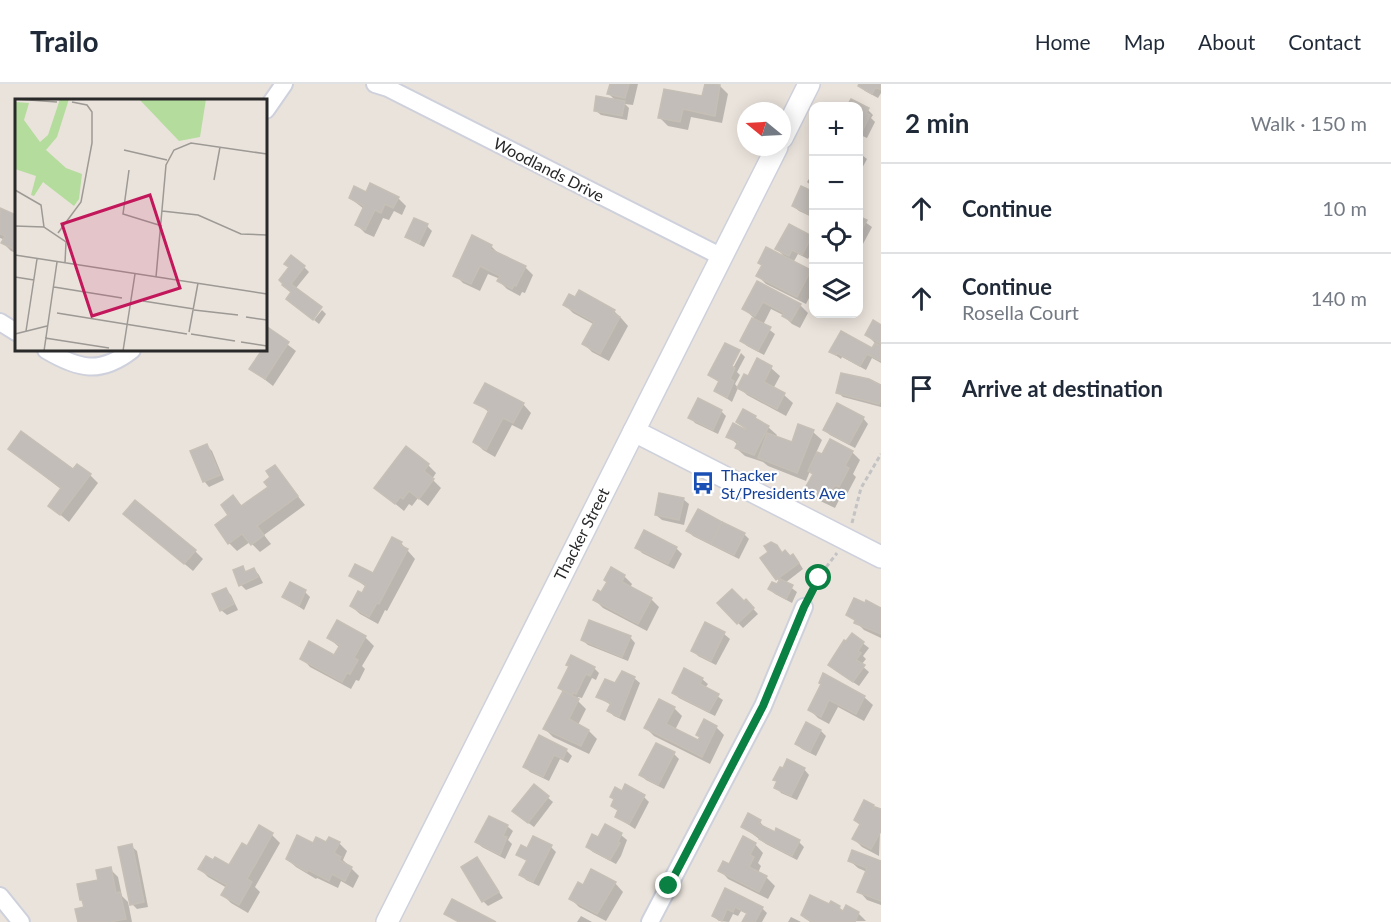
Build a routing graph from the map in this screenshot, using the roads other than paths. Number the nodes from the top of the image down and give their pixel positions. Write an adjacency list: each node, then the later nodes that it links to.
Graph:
1 (284, 84): 4 (street)
2 (375, 84): 7 (street, Woodlands Drive)
3 (809, 84): 5 (street)
4 (267, 109)
5 (791, 120)
6 (772, 156): 7 (street, Thacker Street)
7 (722, 257): 12 (street, Thacker Street)
8 (0, 322): 9 (street)
9 (15, 331)
10 (48, 351): 11 (street)
11 (130, 351)
12 (634, 430): 13 (street); 17 (street, Thacker Street)
13 (881, 557)
14 (804, 607): 18 (street)
15 (0, 896): 16 (street)
16 (21, 922)
17 (387, 922)
18 (650, 922)

